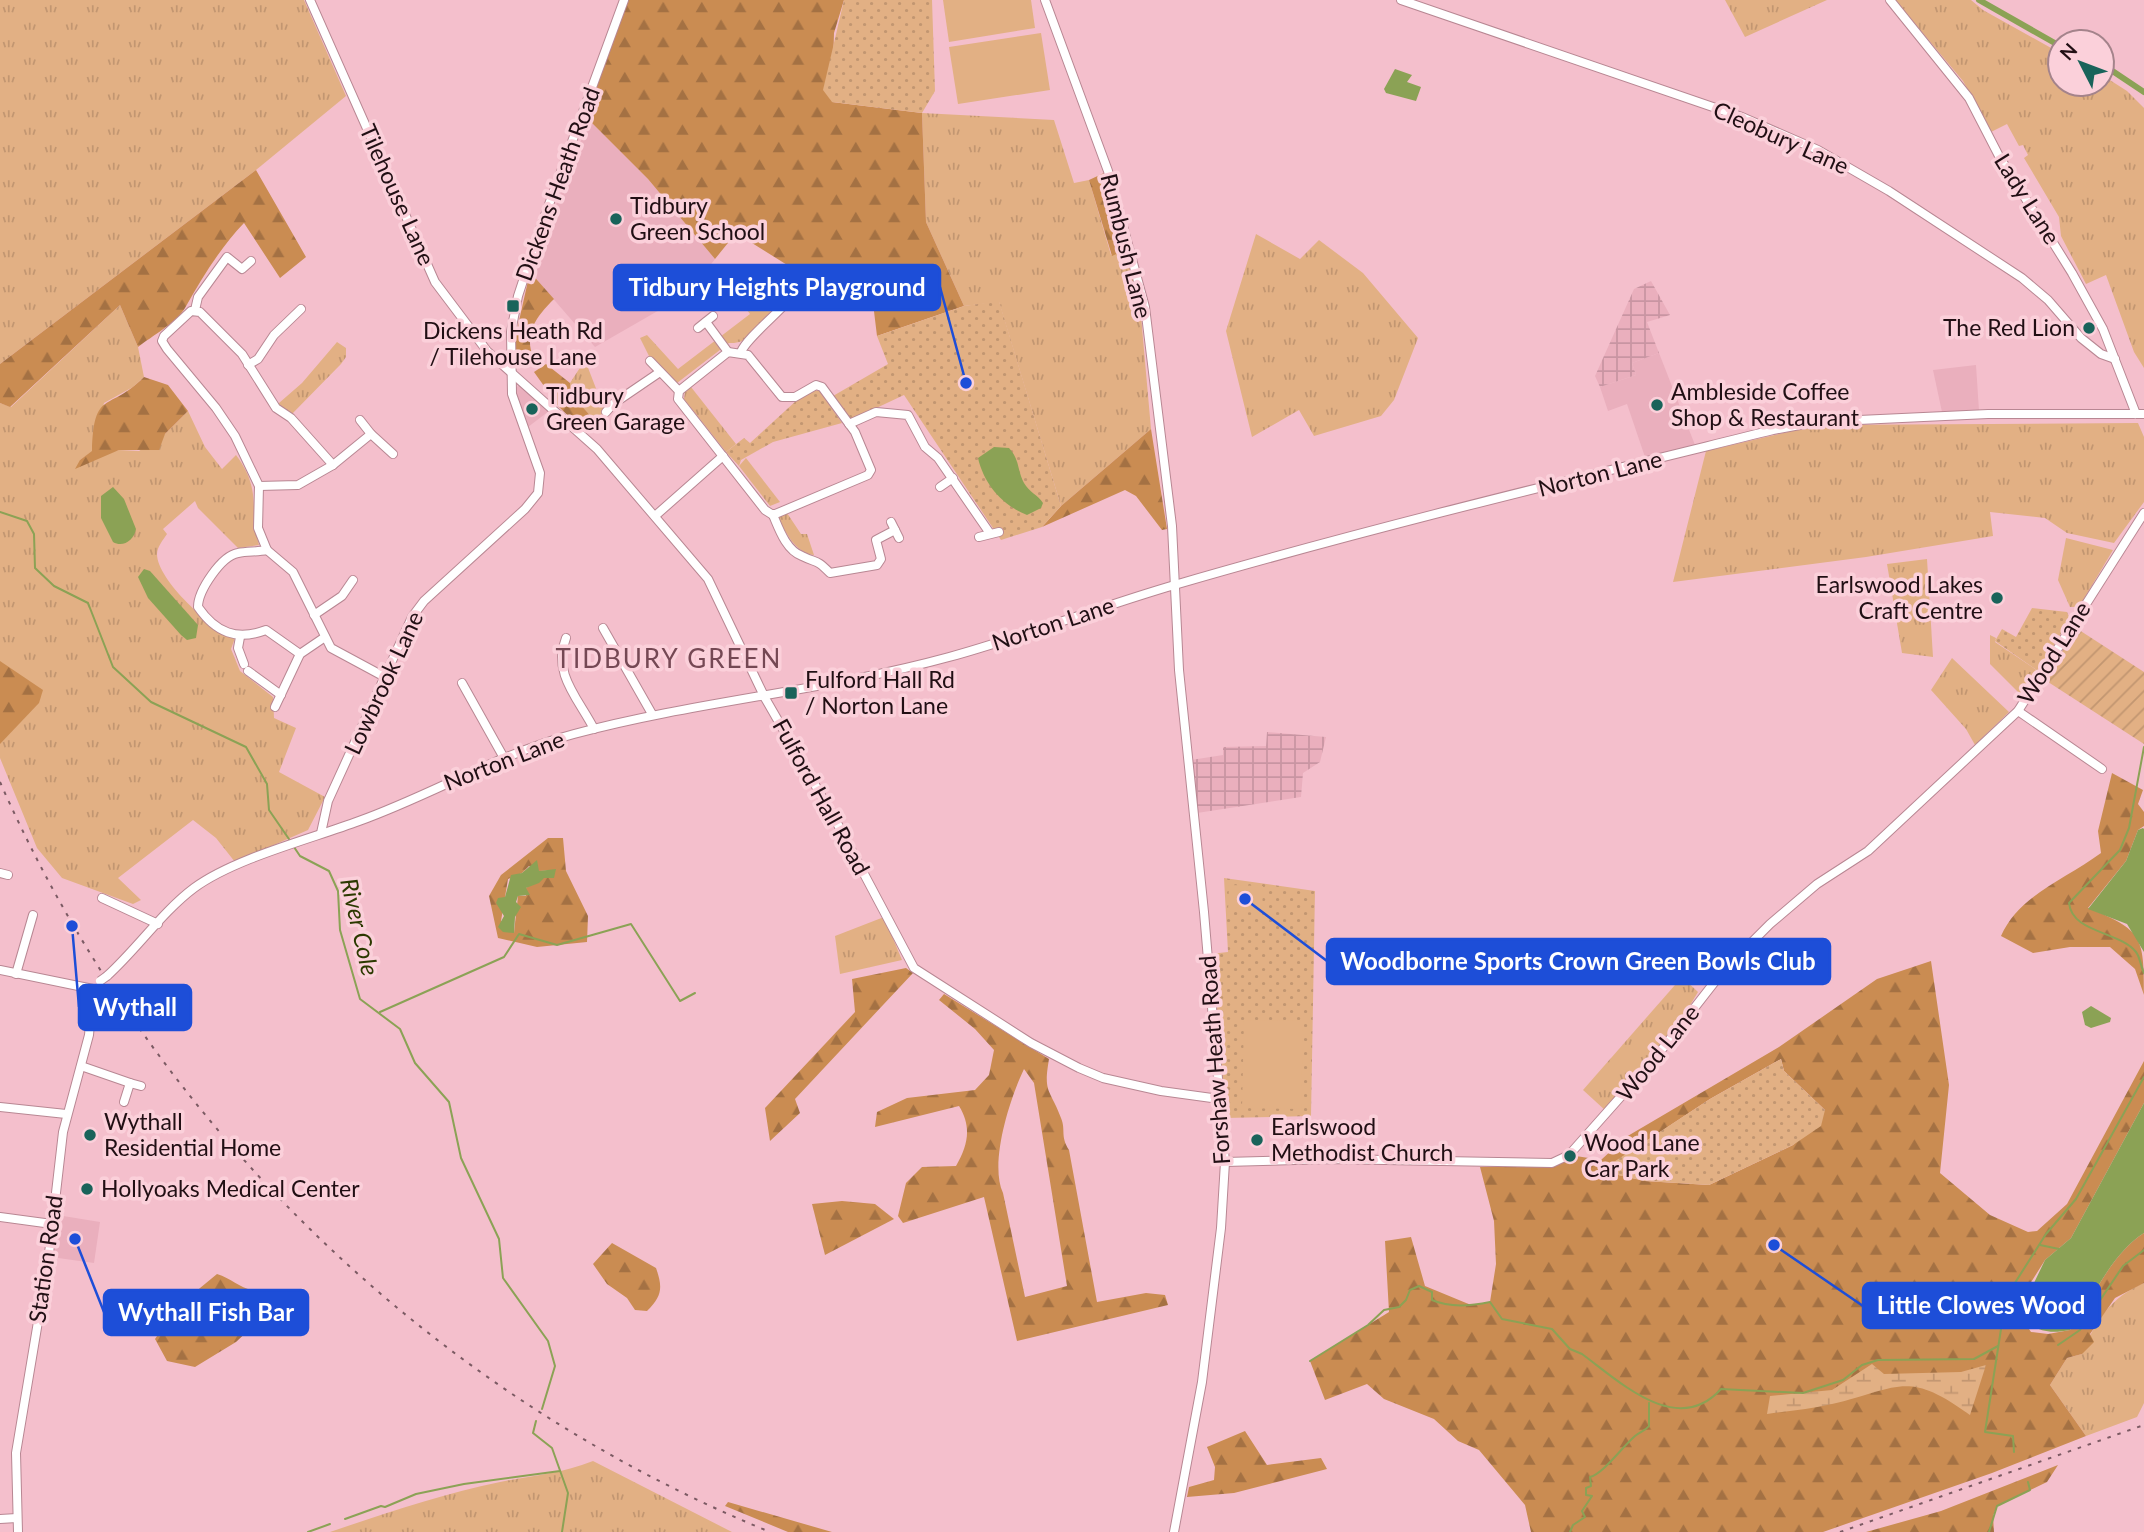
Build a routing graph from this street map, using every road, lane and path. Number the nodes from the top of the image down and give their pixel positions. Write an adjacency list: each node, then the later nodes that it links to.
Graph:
1 (310, 0): 18 (street, Tilehouse Lane)
2 (624, 0): 18 (street, Dickens Heath Road)
3 (1045, 0): 41 (street, Rumbush Lane)
4 (1401, 0): 15 (street, Cleobury Lane)
5 (1890, 0): 15 (street, Lady Lane)
6 (251, 261): 11 (street)
7 (787, 283): 9 (street)
8 (806, 295): 9 (street)
9 (790, 296): 14 (street)
10 (300, 309): 17 (street)
11 (195, 310): 17 (street); 32 (street)
12 (698, 328): 13 (street)
13 (728, 352): 14 (street); 20 (street)
14 (741, 352): 26 (street)
15 (2115, 359): 24 (street, Lady Lane)
16 (650, 361): 19 (street)
17 (248, 365): 30 (street)
18 (510, 372): 36 (street, Fulford Hall Road); 50 (street, Lowbrook Lane)
19 (660, 372): 20 (street); 22 (street)
20 (679, 390): 29 (street)
21 (607, 396): 22 (street)
22 (613, 404): 23 (street)
23 (607, 412)
24 (2142, 415): 41 (street, Norton Lane)
25 (360, 420): 27 (street)
26 (849, 424): 31 (street); 35 (street)
27 (371, 433): 28 (street); 30 (street)
28 (393, 454)
29 (723, 456): 35 (street); 36 (street)
30 (333, 465): 32 (street)
31 (953, 478): 33 (street); 38 (street)
32 (259, 486): 39 (street)
33 (940, 487)
34 (2144, 513): 55 (street, Wood Lane)
35 (774, 515): 37 (street)
36 (655, 516): 53 (street, Fulford Hall Road)
37 (895, 530)
38 (979, 537)
39 (267, 550): 42 (street); 44 (street)
40 (353, 580): 42 (street)
41 (1173, 585): 53 (street, Norton Lane); 70 (street, Forshaw Heath Road)
42 (314, 615): 45 (street)
43 (603, 628): 56 (street)
44 (240, 637): 49 (street); 52 (street)
45 (325, 637): 49 (street); 50 (street)
46 (566, 638): 48 (street)
47 (550, 652): 48 (street)
48 (560, 653): 57 (street)
49 (300, 654): 52 (street)
50 (383, 676): 60 (street, Lowbrook Lane)
51 (462, 683): 58 (street)
52 (281, 695): 54 (street)
53 (764, 695): 56 (street, Norton Lane); 70 (street, Fulford Hall Road)
54 (275, 707)
55 (2018, 711): 59 (street); 74 (street, Wood Lane)
56 (652, 714): 57 (street, Norton Lane)
57 (594, 729): 58 (street, Norton Lane)
58 (504, 758): 60 (street, Norton Lane)
59 (2102, 769)
60 (321, 834): 63 (street, Norton Lane)
61 (102, 898): 63 (street)
62 (33, 915): 65 (street)
63 (158, 925): 66 (street, Norton Lane)
64 (0, 970): 65 (street)
65 (16, 974): 66 (street)
66 (93, 989): 67 (street, Station Road)
67 (80, 1066): 68 (street); 73 (street, Station Road)
68 (130, 1083): 69 (street); 71 (street)
69 (141, 1086)
70 (1219, 1099): 74 (street, Forshaw Heath Road)
71 (124, 1102)
72 (0, 1107): 73 (street)
73 (66, 1115): 76 (street, Station Road)
74 (1225, 1162): 80 (street, Forshaw Heath Road)
75 (0, 1217): 76 (street)
76 (52, 1224): 77 (street, Station Road)
77 (17, 1518): 78 (street); 79 (street, Station Road)
78 (0, 1519)
79 (18, 1532)
80 (1174, 1532)

